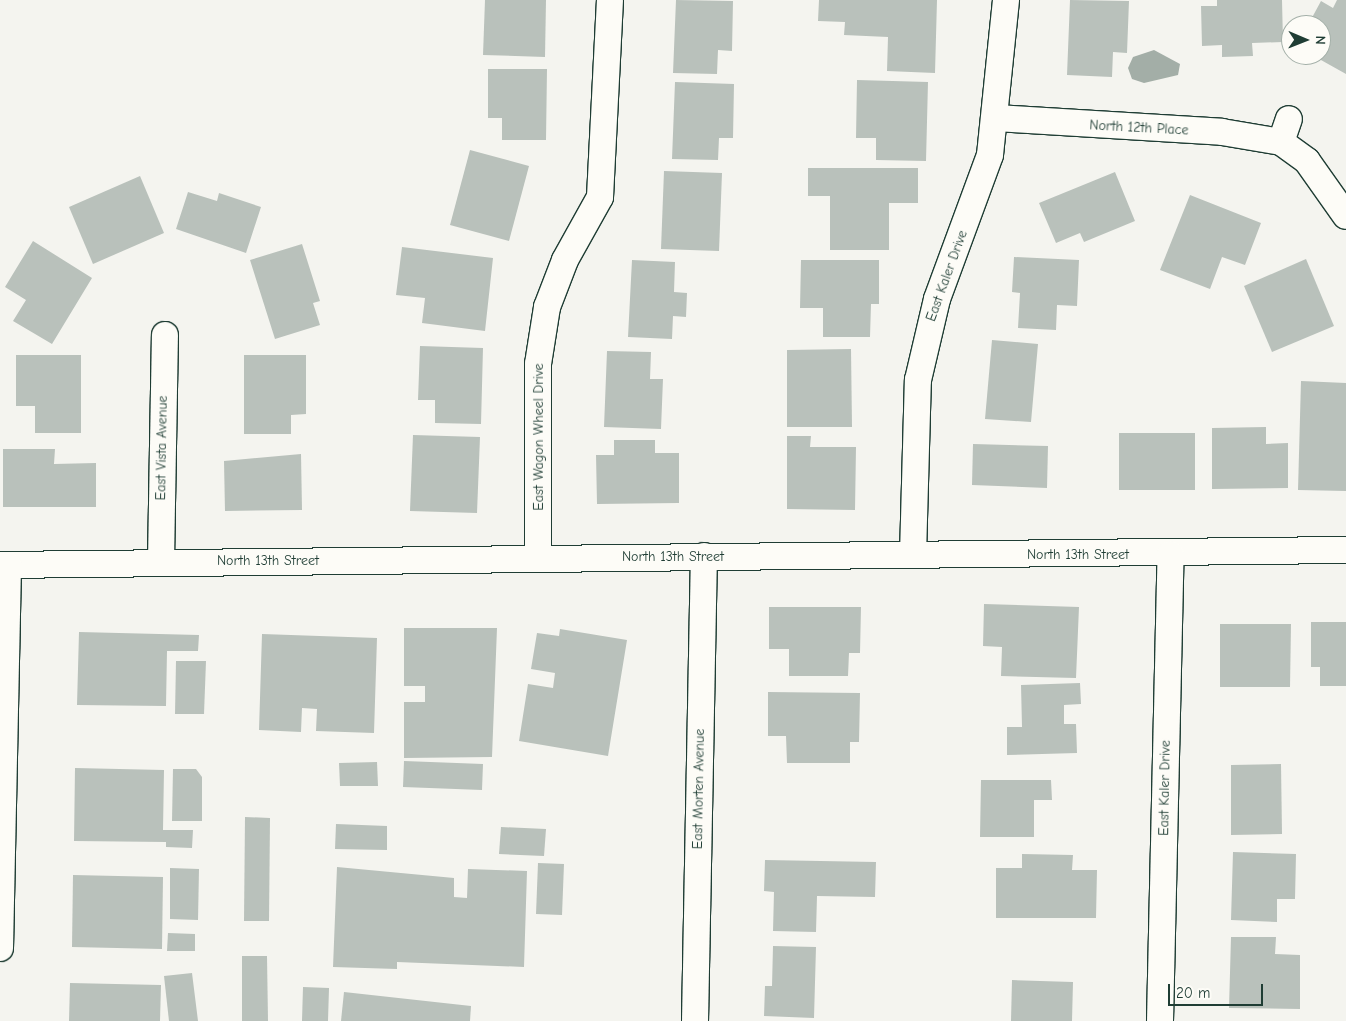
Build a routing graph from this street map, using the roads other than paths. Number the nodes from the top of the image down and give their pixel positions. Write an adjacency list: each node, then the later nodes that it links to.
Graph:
1 (610, 0): 10 (street, East Wagon Wheel Drive)
2 (1006, 0): 3 (street, East Kaler Drive)
3 (996, 118): 4 (street, North 12th Place); 8 (street, East Kaler Drive)
4 (1346, 216)
5 (164, 335): 11 (street, East Vista Avenue)
6 (1346, 550): 7 (street, North 13th Street)
7 (1171, 554): 8 (street, North 13th Street); 15 (street, East Kaler Drive)
8 (913, 555): 9 (street, North 13th Street)
9 (704, 556): 10 (street, North 13th Street); 14 (street, East Morten Avenue)
10 (538, 558): 11 (street, North 13th Street)
11 (161, 561): 12 (street, North 13th Street)
12 (4, 565): 13 (street)
13 (0, 948)
14 (695, 1021)
15 (1160, 1021)

